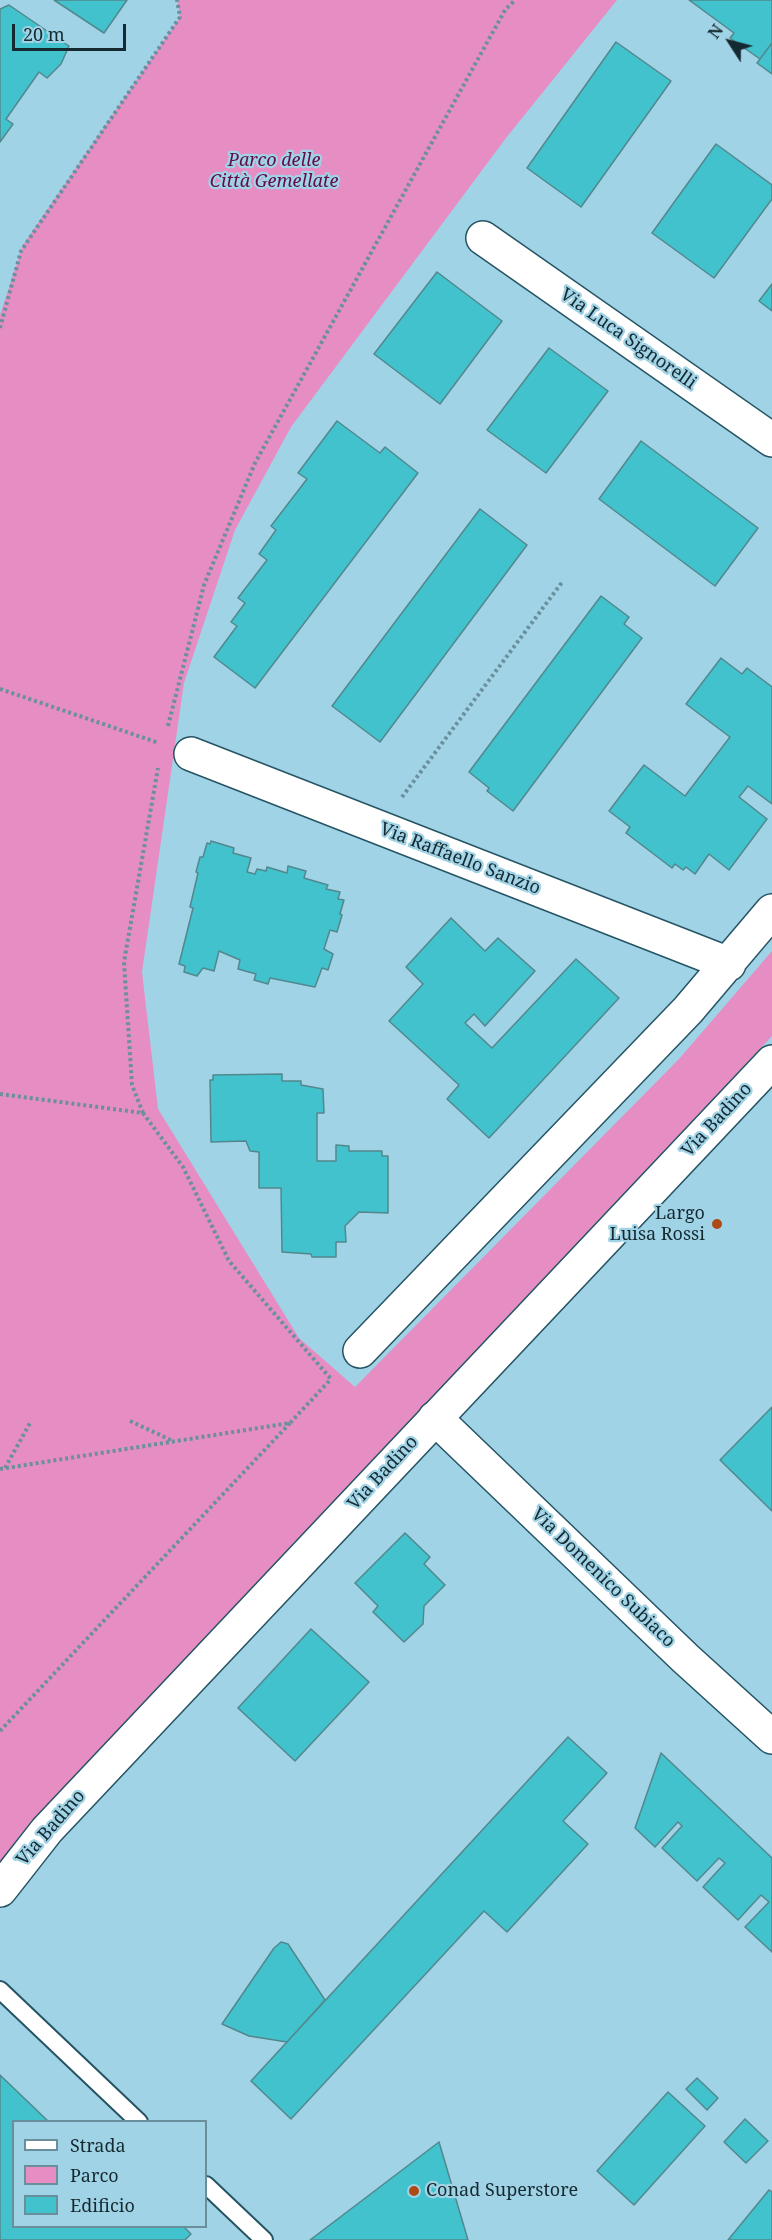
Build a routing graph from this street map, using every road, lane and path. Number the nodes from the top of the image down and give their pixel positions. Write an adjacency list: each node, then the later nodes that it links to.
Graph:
1 (177, 0): 4 (path)
2 (515, 0): 8 (path)
3 (483, 237): 5 (street, Via Luca Signorelli)
4 (0, 328)
5 (772, 441)
6 (563, 581): 9 (path)
7 (0, 689): 8 (path)
8 (177, 749): 9 (street, Via Raffaello Sanzio); 14 (path)
9 (379, 828): 11 (street, Via Raffaello Sanzio)
10 (772, 911): 11 (street)
11 (729, 964): 15 (street)
12 (772, 1062): 17 (street, Via Badino)
13 (0, 1094): 14 (path)
14 (143, 1113): 16 (path)
15 (360, 1351): 16 (path)
16 (331, 1379): 19 (path)
17 (435, 1418): 24 (street, Via Domenico Subiaco); 25 (street, Via Badino)
18 (130, 1421): 21 (path)
19 (290, 1422): 21 (path); 23 (path)
20 (30, 1423): 22 (path)
21 (174, 1441): 22 (path)
22 (3, 1469)
23 (0, 1731)
24 (772, 1737)
25 (0, 1890)
26 (0, 1990): 27 (lane)
27 (138, 2120)
28 (207, 2186): 29 (lane)
29 (264, 2240)

